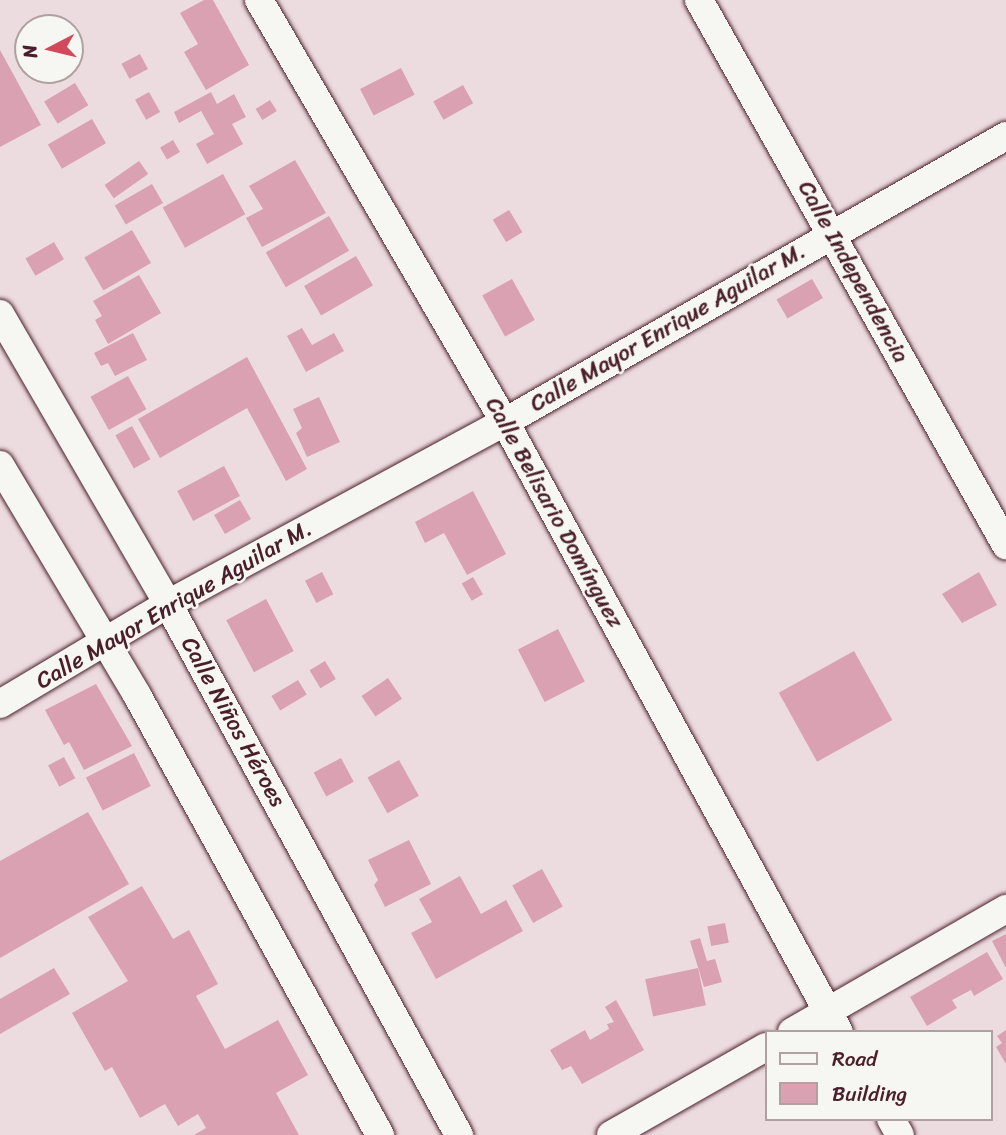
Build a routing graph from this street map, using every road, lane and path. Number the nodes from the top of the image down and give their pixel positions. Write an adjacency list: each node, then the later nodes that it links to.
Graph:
1 (260, 0): 6 (street, Calle Belisario Domínguez)
2 (699, 0): 4 (street, Calle Independencia)
3 (1006, 135): 4 (street, Calle Mayor Enrique Aguilar M.)
4 (832, 233): 6 (street, Calle Mayor Enrique Aguilar M.); 8 (street, Calle Independencia)
5 (0, 314): 9 (street, Calle Niños Héroes)
6 (505, 422): 9 (street, Calle Mayor Enrique Aguilar M.); 13 (street, Calle Belisario Domínguez)
7 (0, 465): 10 (street)
8 (1006, 545)
9 (168, 604): 10 (street, Calle Mayor Enrique Aguilar M.); 17 (street, Calle Niños Héroes)
10 (106, 641): 11 (street, Calle Mayor Enrique Aguilar M.); 16 (street)
11 (0, 704)
12 (1006, 909): 13 (street)
13 (833, 1022): 14 (street)
14 (800, 1030)
15 (764, 1047): 18 (street)
16 (380, 1135)
17 (459, 1135)
18 (611, 1135)

